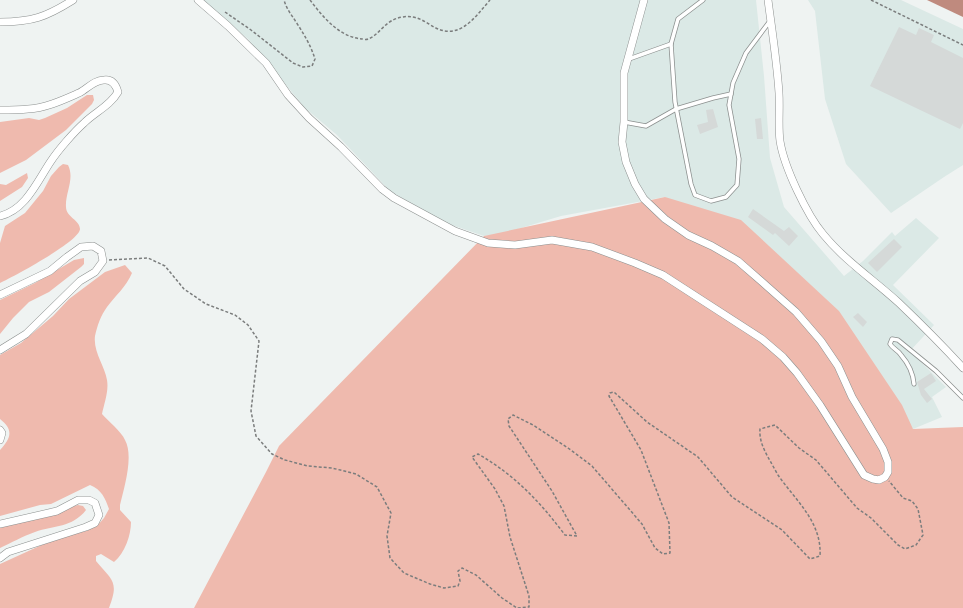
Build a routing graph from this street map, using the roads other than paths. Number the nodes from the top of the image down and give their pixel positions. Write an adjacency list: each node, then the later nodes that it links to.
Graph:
1 (73, 0): 7 (street)
2 (198, 0): 13 (street)
3 (644, 0): 9 (street)
4 (703, 0): 8 (lane)
5 (768, 0): 6 (street)
6 (770, 21): 10 (lane); 17 (street)
7 (0, 22)
8 (671, 44): 9 (lane); 11 (lane)
9 (627, 60): 13 (street)
10 (731, 94): 11 (lane); 11 (lane)
11 (676, 109): 13 (lane)
12 (0, 110): 14 (street)
13 (624, 122)
14 (0, 216)
15 (0, 295): 16 (street)
16 (0, 350)
17 (963, 368)
18 (914, 384): 19 (lane)
19 (963, 398)
20 (0, 430): 21 (street)
21 (0, 440)
22 (0, 524): 23 (street)
23 (0, 558)

